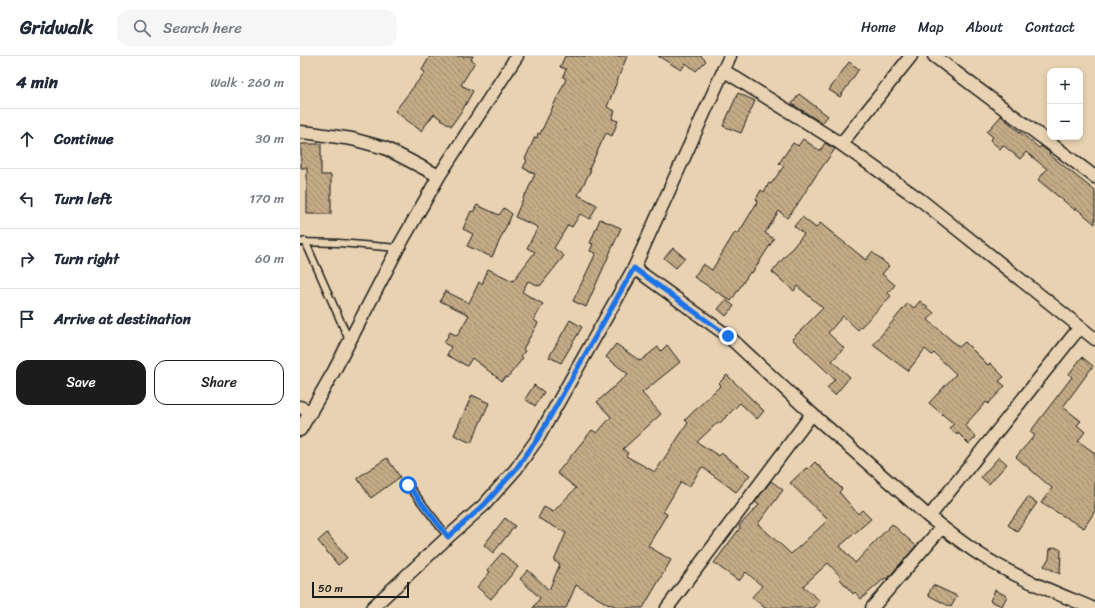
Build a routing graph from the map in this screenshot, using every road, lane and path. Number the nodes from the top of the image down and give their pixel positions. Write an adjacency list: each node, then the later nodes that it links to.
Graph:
1 (517, 56): 8 (street)
2 (730, 56): 5 (street)
3 (911, 56): 7 (street)
4 (934, 56): 9 (street)
5 (723, 70): 7 (street); 12 (street)
6 (300, 132): 8 (street)
7 (841, 144): 13 (street)
8 (440, 176): 11 (street)
9 (1095, 177)
10 (302, 242): 11 (lane); 15 (lane)
11 (398, 248): 15 (street)
12 (634, 268): 18 (street); 23 (street)
13 (1080, 328): 14 (street); 21 (street)
14 (1095, 339)
15 (349, 340): 17 (street)
16 (300, 407): 17 (street)
17 (311, 412): 19 (street)
18 (812, 414): 21 (street); 25 (street)
19 (300, 430)
20 (408, 485): 23 (lane)
21 (929, 518): 22 (street)
22 (942, 527): 26 (street); 27 (street)
23 (448, 537): 24 (street)
24 (372, 608)
25 (667, 608)
26 (872, 608)
27 (1092, 608)

